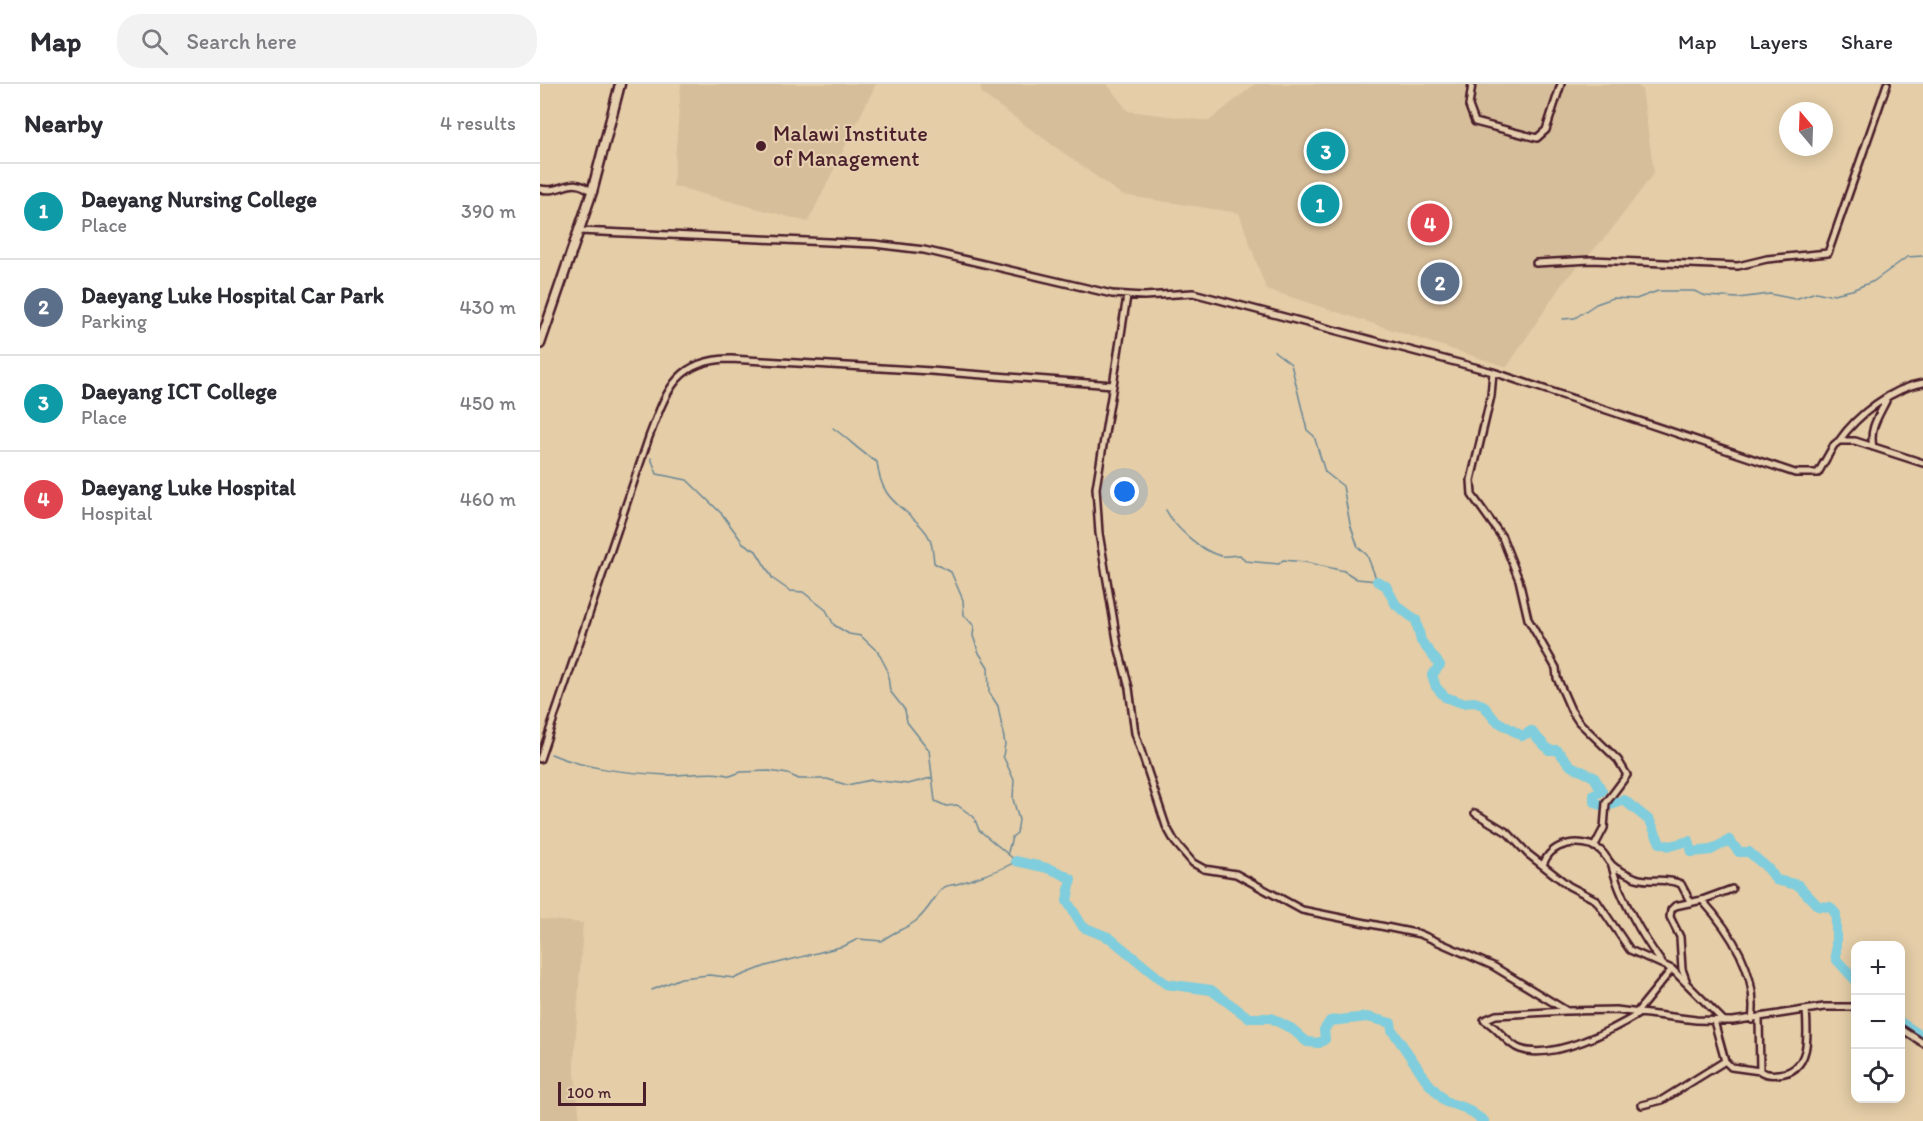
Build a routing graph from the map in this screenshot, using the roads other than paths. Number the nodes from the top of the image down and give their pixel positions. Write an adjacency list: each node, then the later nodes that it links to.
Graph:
1 (620, 84): 6 (highway)
2 (1472, 84): 3 (street)
3 (1561, 84)
4 (1887, 84): 8 (street)
5 (540, 189): 6 (street)
6 (592, 192): 7 (highway)
7 (579, 231): 9 (street); 10 (highway)
8 (1536, 263)
9 (1127, 296): 11 (street); 13 (street)
10 (540, 344)
11 (1493, 372): 15 (street); 20 (street)
12 (1923, 383): 14 (street)
13 (1113, 385): 18 (street); 31 (street)
14 (1887, 398): 15 (street); 16 (street)
15 (1839, 441): 16 (street)
16 (1873, 447): 17 (street)
17 (1923, 463)
18 (540, 759)
19 (1475, 813): 22 (street)
20 (1594, 847): 21 (street); 22 (street)
21 (1611, 865): 25 (street); 26 (street)
22 (1543, 866): 26 (street)
23 (1732, 889): 24 (street)
24 (1702, 900): 25 (street); 34 (street)
25 (1691, 903): 28 (street)
26 (1663, 964): 27 (street)
27 (1672, 969): 28 (street); 32 (street)
28 (1688, 984): 36 (street)
29 (1851, 1007): 30 (street)
30 (1806, 1010): 33 (street); 40 (street)
31 (1567, 1011): 32 (street); 32 (street)
32 (1639, 1013): 35 (street)
33 (1759, 1019): 34 (street); 40 (street)
34 (1752, 1020): 36 (street)
35 (1714, 1021): 36 (street); 39 (street)
36 (1725, 1021)
37 (1905, 1031): 38 (street)
38 (1923, 1043)
39 (1725, 1061): 40 (street); 41 (street)
40 (1760, 1071)
41 (1641, 1105)

